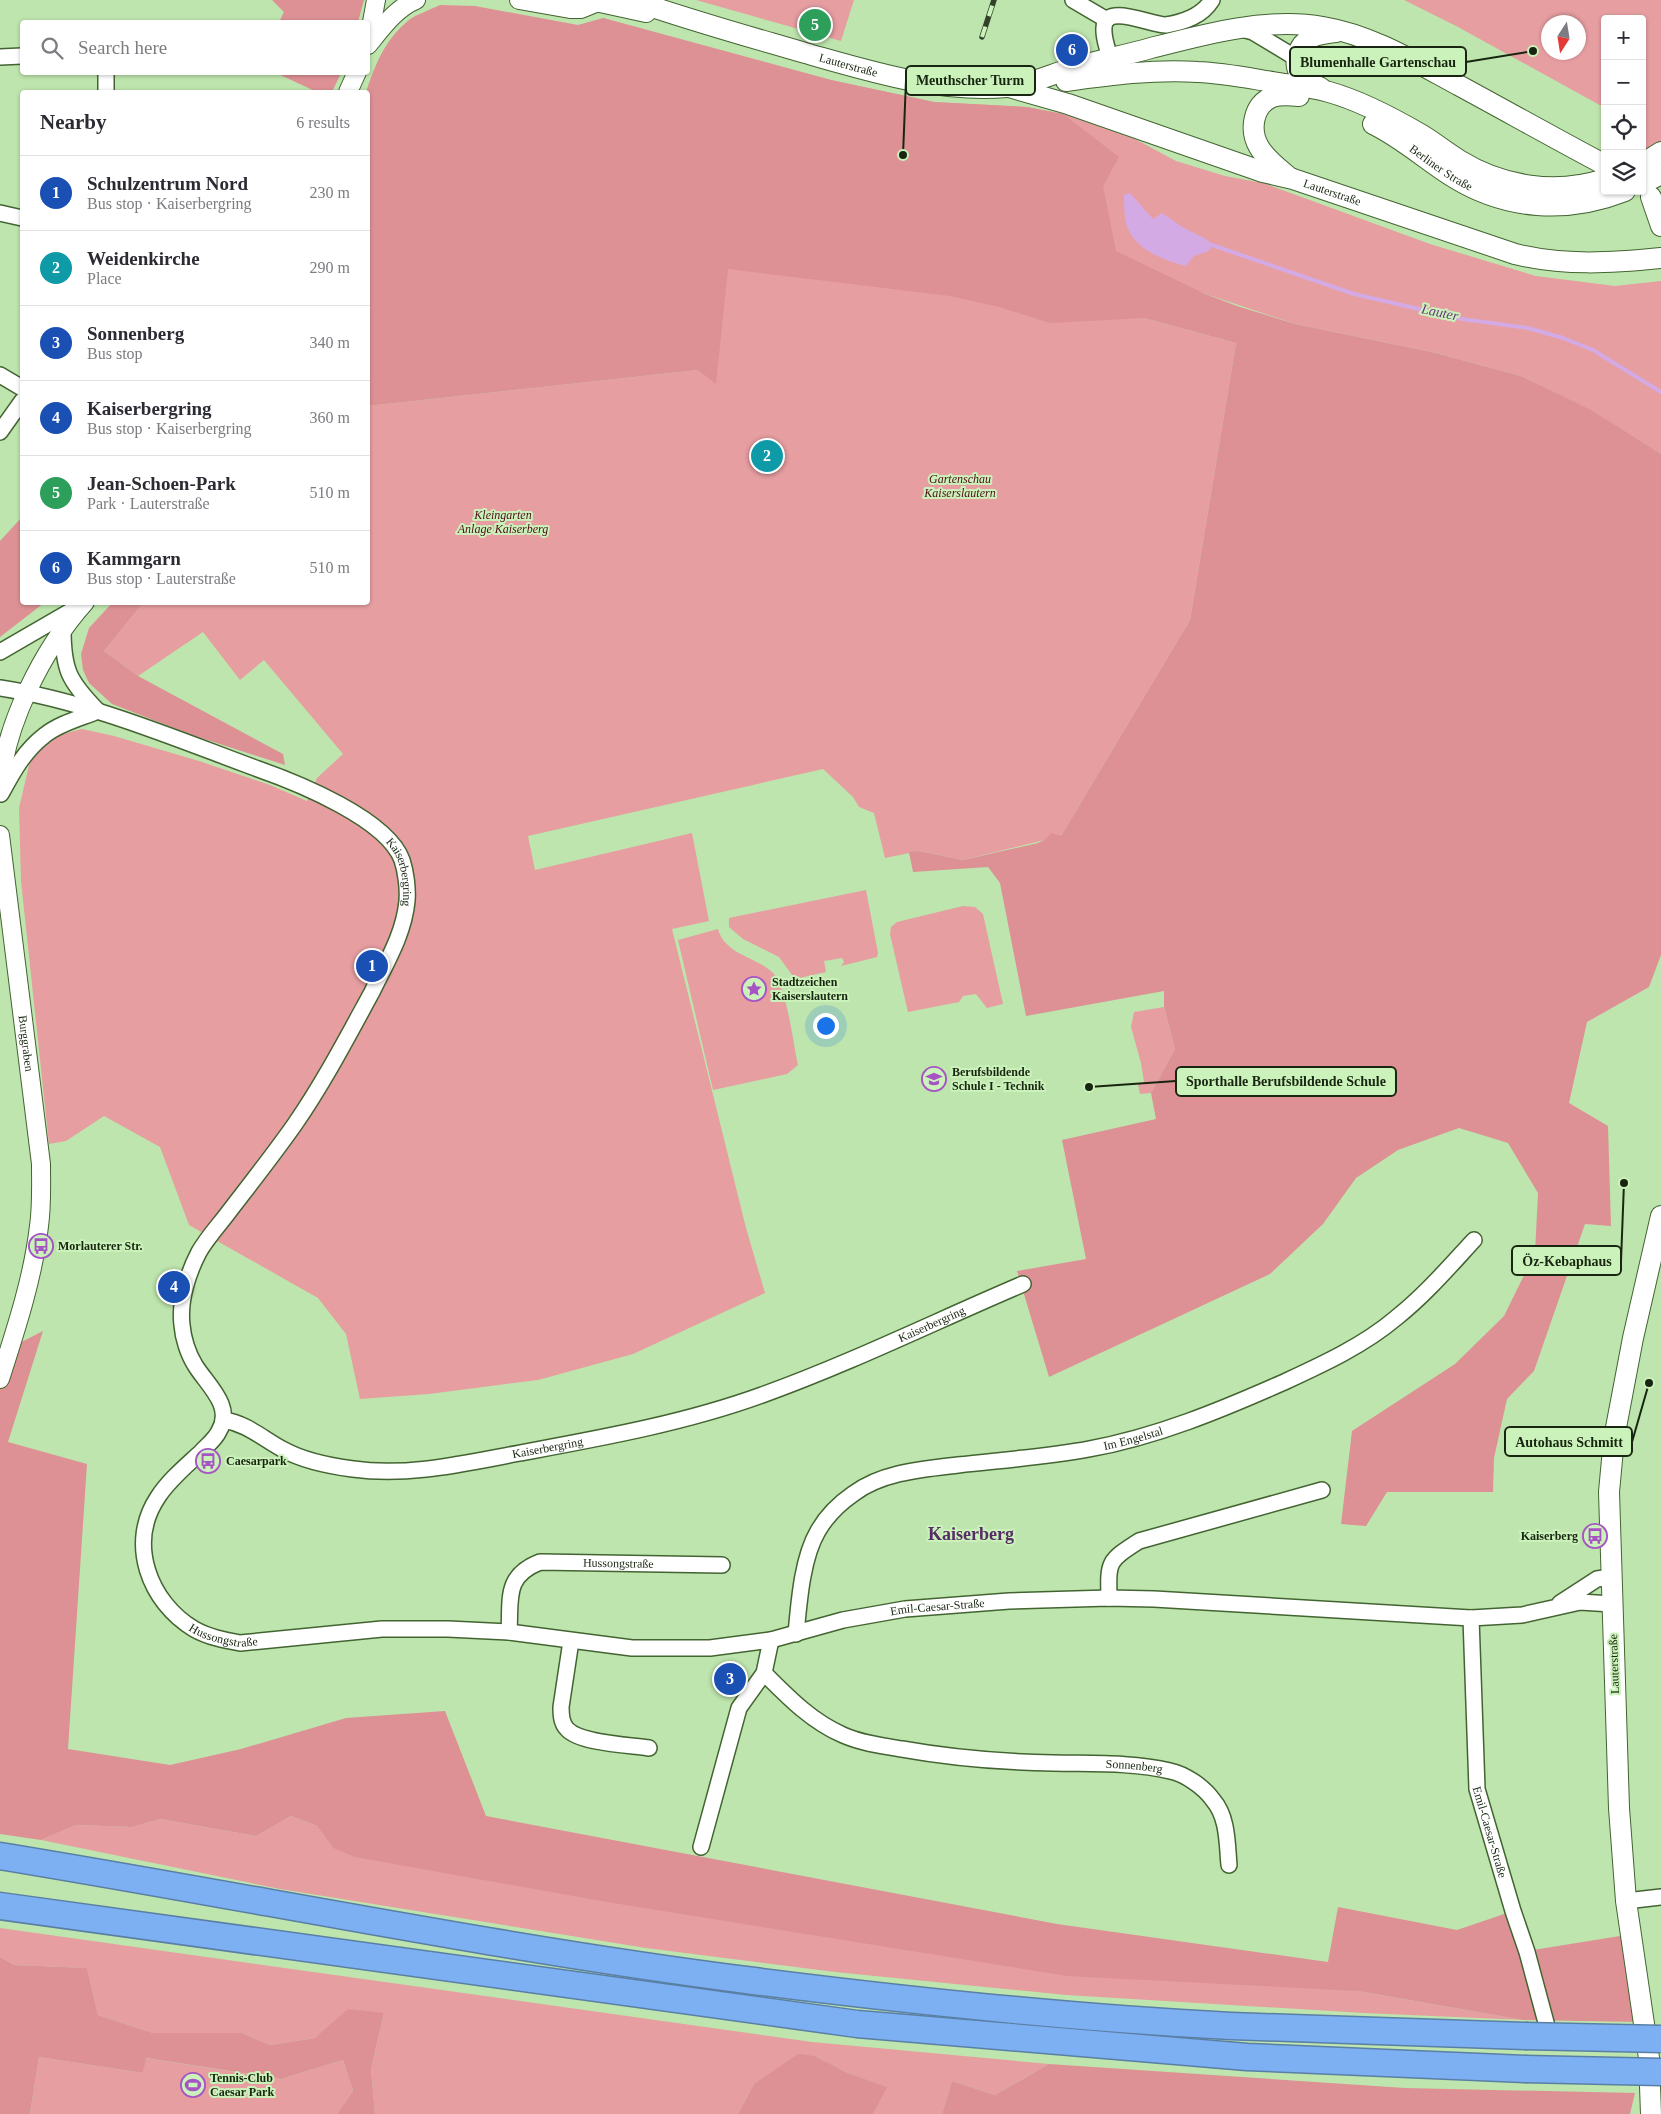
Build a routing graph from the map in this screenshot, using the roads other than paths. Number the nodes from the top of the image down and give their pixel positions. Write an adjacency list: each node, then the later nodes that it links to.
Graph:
1 (376, 0): 12 (street)
2 (416, 0): 13 (street)
3 (519, 0): 7 (street)
4 (632, 0): 9 (main road, Lauterstraße)
5 (1073, 0): 8 (street)
6 (1212, 0): 8 (street)
7 (594, 1): 9 (main road, Lauterstraße)
8 (1107, 20): 17 (street)
9 (692, 21): 21 (main road, Lauterstraße)
10 (1242, 29): 11 (main road, Lauterstraße); 16 (street); 17 (main road, Lauterstraße)
11 (1341, 31): 16 (main road); 28 (main road, Lauterstraße)
12 (370, 34)
13 (370, 43)
14 (20, 56): 15 (street)
15 (0, 57)
16 (1296, 58): 24 (main road)
17 (1110, 59): 21 (main road, Lauterstraße)
18 (106, 75): 22 (street)
19 (356, 75): 23 (street)
20 (1270, 82): 21 (main road, Berliner Straße); 24 (main road, Berliner Straße); 25 (main road, Berliner Straße)
21 (1009, 87): 30 (main road, Lauterstraße)
22 (106, 90)
23 (349, 90)
24 (1327, 91): 31 (main road, Berliner Straße)
25 (1306, 96): 30 (main road); 32 (main road, Berliner Straße)
26 (1661, 152): 27 (main road)
27 (1646, 161)
28 (1601, 162)
29 (1661, 174): 33 (main road)
30 (1293, 179): 37 (main road, Lauterstraße)
31 (1601, 187)
32 (1601, 193)
33 (1649, 193): 36 (main road)
34 (0, 213): 35 (street)
35 (20, 218)
36 (1661, 226)
37 (1661, 258)
38 (0, 375): 39 (street)
39 (20, 387)
40 (20, 404): 41 (street)
41 (0, 432)
42 (82, 605): 45 (street)
43 (83, 605): 44 (street)
44 (64, 629): 47 (street); 48 (street)
45 (0, 652)
46 (0, 688): 47 (street, Kaiserbergring)
47 (28, 693): 48 (street, Kaiserbergring); 49 (street)
48 (98, 711): 50 (street); 56 (street, Kaiserbergring)
49 (0, 791)
50 (0, 795)
51 (0, 835): 55 (street, Burggraben)
52 (1661, 1216): 59 (main road, Lauterstraße)
53 (1474, 1240): 65 (street, Im Engelstal)
54 (1023, 1284): 56 (street, Kaiserbergring)
55 (0, 1378)
56 (224, 1420): 64 (street, Hussongstraße)
57 (1322, 1490): 60 (street)
58 (722, 1565): 64 (street, Hussongstraße)
59 (1611, 1577): 61 (main road, Lauterstraße); 62 (street, Emil-Caesar-Straße)
60 (1109, 1598): 63 (street, Emil-Caesar-Straße); 65 (street, Emil-Caesar-Straße)
61 (1612, 1604): 62 (street, Emil-Caesar-Straße); 75 (main road, Lauterstraße)
62 (1554, 1607): 63 (street, Emil-Caesar-Straße)
63 (1471, 1618): 78 (street, Emil-Caesar-Straße)
64 (509, 1632): 67 (street, Hussongstraße)
65 (796, 1634): 66 (street, Emil-Caesar-Straße)
66 (771, 1640): 68 (street, Emil-Caesar-Straße); 69 (street)
67 (571, 1641): 68 (street, Hussongstraße); 70 (street)
68 (728, 1647)
69 (764, 1673): 71 (street); 73 (street, Sonnenberg)
70 (649, 1748)
71 (701, 1847)
72 (0, 1856): 77 (highway, bridge)
73 (1230, 1865)
74 (1661, 1898): 75 (street)
75 (1626, 1901): 80 (main road, Lauterstraße)
76 (0, 1906): 79 (highway, bridge)
77 (1661, 2039)
78 (1551, 2041)
79 (1661, 2072)
80 (1651, 2114)

